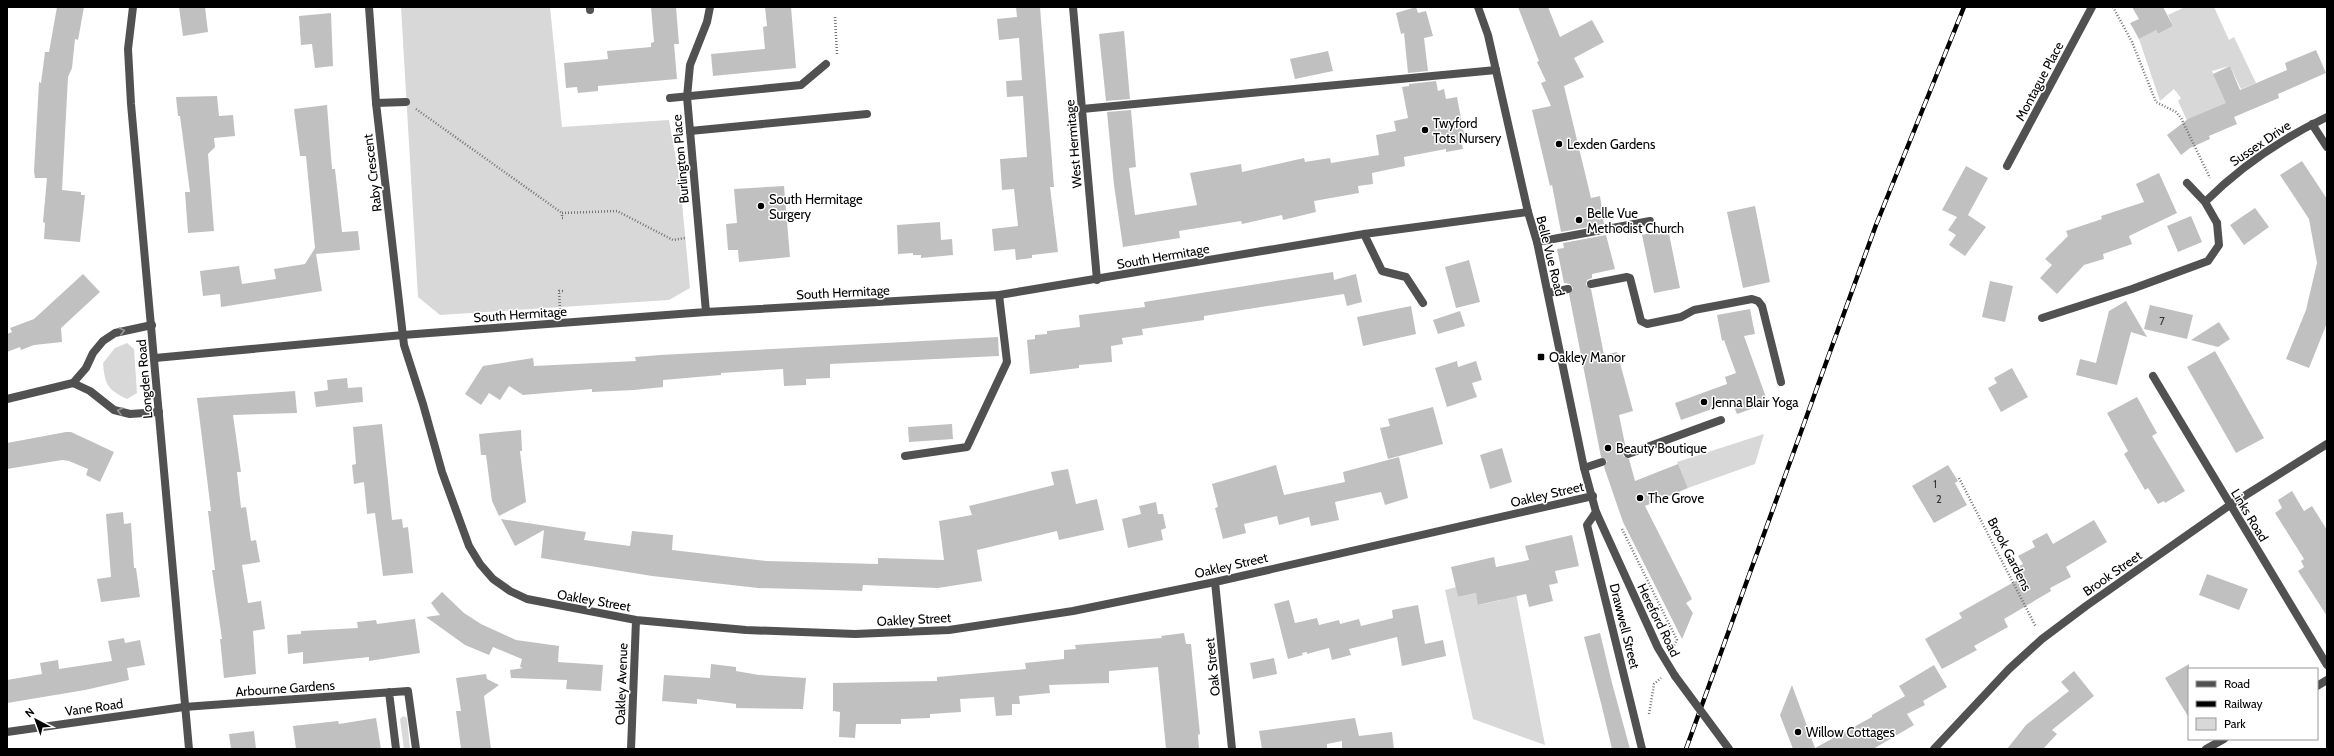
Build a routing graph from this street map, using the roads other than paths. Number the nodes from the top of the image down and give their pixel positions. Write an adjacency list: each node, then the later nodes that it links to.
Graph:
1 (133, 7): 34 (street, Longden Road)
2 (369, 7): 12 (street, Raby Crescent)
3 (710, 7): 9 (street, Burlington Place)
4 (1073, 7): 13 (street, West Hermitage)
5 (1478, 7): 8 (street, Belle Vue Road)
6 (2092, 7): 19 (street, Montague Place)
7 (826, 64): 9 (street)
8 (1496, 70): 13 (street); 22 (street, Belle Vue Road)
9 (687, 97): 10 (street); 17 (street, Burlington Place)
10 (670, 98)
11 (406, 102): 12 (street)
12 (376, 103): 35 (street, Raby Crescent)
13 (1082, 109): 26 (street, West Hermitage)
14 (867, 114): 17 (street)
15 (2327, 117): 16 (street, Sussex Drive)
16 (2312, 124): 18 (street); 21 (street, Sussex Drive)
17 (690, 131): 32 (street, Burlington Place)
18 (2327, 147)
19 (2007, 166)
20 (2187, 183): 21 (street)
21 (2205, 202): 33 (street)
22 (1528, 212): 24 (street, South Hermitage); 25 (street, Belle Vue Road)
23 (1650, 221): 25 (street)
24 (1364, 234): 26 (street, South Hermitage); 31 (street)
25 (1537, 242): 29 (street, Belle Vue Road)
26 (1097, 280): 30 (street, South Hermitage)
27 (1591, 284): 38 (street)
28 (1568, 289): 29 (street)
29 (1548, 294): 47 (street, Belle Vue Road)
30 (999, 295): 32 (street, South Hermitage); 45 (street)
31 (1423, 303)
32 (706, 312): 35 (street, South Hermitage)
33 (2042, 318)
34 (152, 325): 36 (street, Longden Road); 39 (street, one-way to 34)
35 (403, 335): 36 (street, South Hermitage); 52 (street, Oakley Street)
36 (155, 358): 41 (street, Longden Road)
37 (2153, 376): 49 (street, Links Road)
38 (1781, 382)
39 (73, 383): 40 (street); 41 (street, one-way to 39)
40 (7, 399)
41 (159, 412): 57 (street, Longden Road)
42 (1721, 420): 44 (street)
43 (2327, 444): 49 (street, Brook Street)
44 (1628, 454)
45 (905, 456)
46 (1602, 462): 47 (street)
47 (1584, 468): 48 (street, Belle Vue Road)
48 (1593, 496): 50 (street, Belle Vue Road); 51 (street, Oakley Street)
49 (2230, 505): 53 (street, Links Road); 67 (street, Brook Street)
50 (1596, 512): 65 (street, Drawwell Street); 66 (street, Hereford Road, bridge)
51 (1215, 582): 52 (street, Oakley Street); 64 (street, Oak Street)
52 (636, 620): 63 (street, Oakley Avenue)
53 (2327, 665)
54 (2327, 680): 55 (street)
55 (2318, 685)
56 (389, 692): 57 (street, Arbourne Gardens); 61 (street); 62 (street, Arbourne Gardens)
57 (184, 707): 58 (street, Vane Road); 60 (street, Longden Road)
58 (7, 732)
59 (2222, 740): 68 (street)
60 (189, 749)
61 (396, 749)
62 (416, 749)
63 (630, 749)
64 (1232, 749)
65 (1642, 749)
66 (1729, 749)
67 (1934, 749)
68 (2206, 749)

